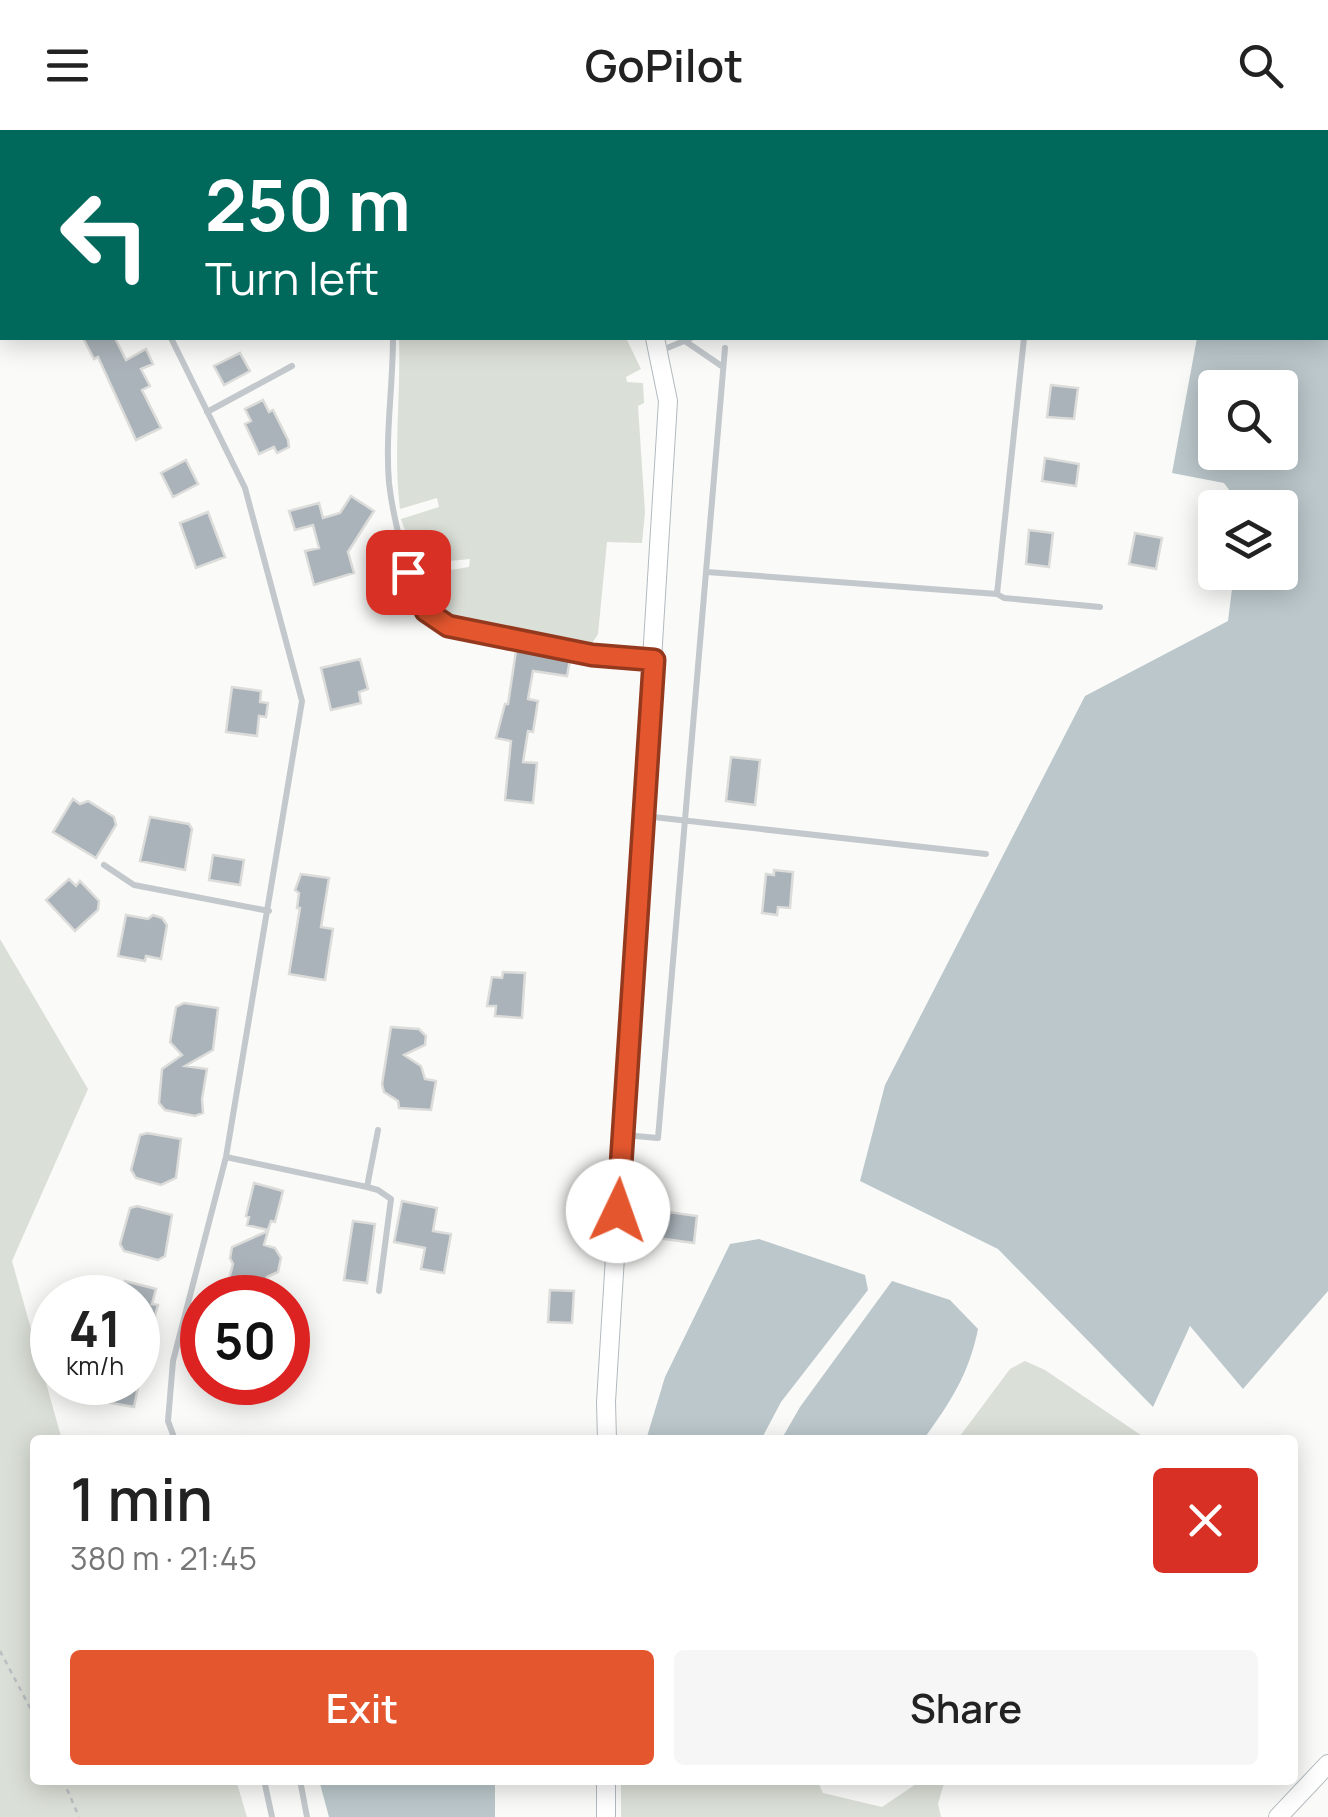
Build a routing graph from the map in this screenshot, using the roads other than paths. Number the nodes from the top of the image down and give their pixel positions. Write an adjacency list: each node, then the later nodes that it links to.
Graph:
1 (172, 340): 9 (lane)
2 (393, 340): 13 (lane)
3 (689, 340): 8 (lane)
4 (1024, 340): 11 (lane)
5 (658, 344): 13 (main road)
6 (725, 348): 8 (lane)
7 (292, 366): 9 (lane)
8 (724, 368): 10 (lane)
9 (208, 412): 18 (lane)
10 (706, 572): 11 (lane); 15 (lane)
11 (997, 594): 12 (lane)
12 (1100, 607)
13 (654, 660): 14 (main road)
14 (644, 816): 15 (lane); 20 (main road)
15 (686, 819): 16 (lane); 20 (lane)
16 (986, 854)
17 (104, 866): 18 (lane)
18 (268, 911): 21 (lane)
19 (378, 1130): 22 (lane)
20 (623, 1135): 25 (main road)
21 (226, 1157): 22 (lane); 24 (lane)
22 (367, 1187): 23 (lane)
23 (378, 1291)
24 (173, 1435)
25 (607, 1435)
26 (1328, 1764): 33 (main road)
27 (265, 1785): 30 (lane)
28 (301, 1785): 31 (lane)
29 (606, 1785): 32 (main road)
30 (272, 1817)
31 (308, 1817)
32 (606, 1817)
33 (1278, 1817)

